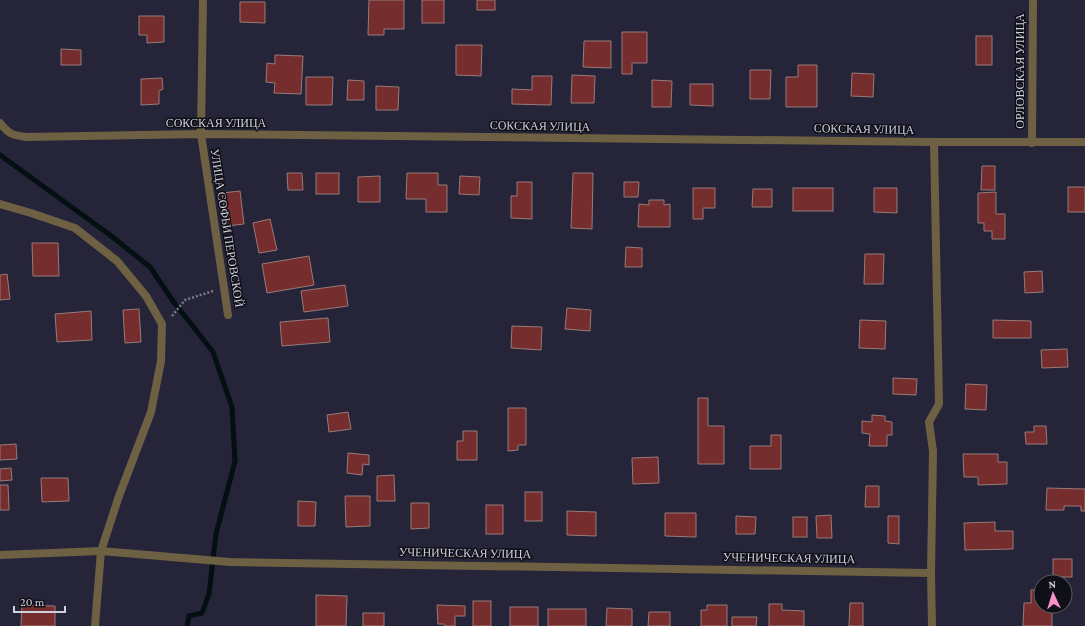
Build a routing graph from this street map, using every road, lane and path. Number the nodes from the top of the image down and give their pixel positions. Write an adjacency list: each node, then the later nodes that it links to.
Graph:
1 (203, 0): 4 (street, УЛИЦА СОФЬИ ПЕРОВСКОЙ)
2 (1033, 0): 7 (street, ОРЛОВСКАЯ УЛИЦА)
3 (0, 124): 4 (street, СОКСКАЯ УЛИЦА)
4 (201, 134): 5 (street, СОКСКАЯ УЛИЦА); 9 (street, УЛИЦА СОФЬИ ПЕРОВСКОЙ)
5 (934, 142): 7 (street, СОКСКАЯ УЛИЦА); 14 (street)
6 (1085, 142): 7 (street, СОКСКАЯ УЛИЦА)
7 (1032, 143)
8 (0, 204): 12 (street)
9 (224, 288): 10 (street, УЛИЦА СОФЬИ ПЕРОВСКОЙ); 11 (path)
10 (228, 315)
11 (172, 316)
12 (101, 551): 13 (street, УЧЕНИЧЕСКАЯ УЛИЦА); 14 (street, УЧЕНИЧЕСКАЯ УЛИЦА); 15 (street)
13 (0, 555)
14 (931, 573): 16 (street)
15 (95, 626)
16 (932, 626)

